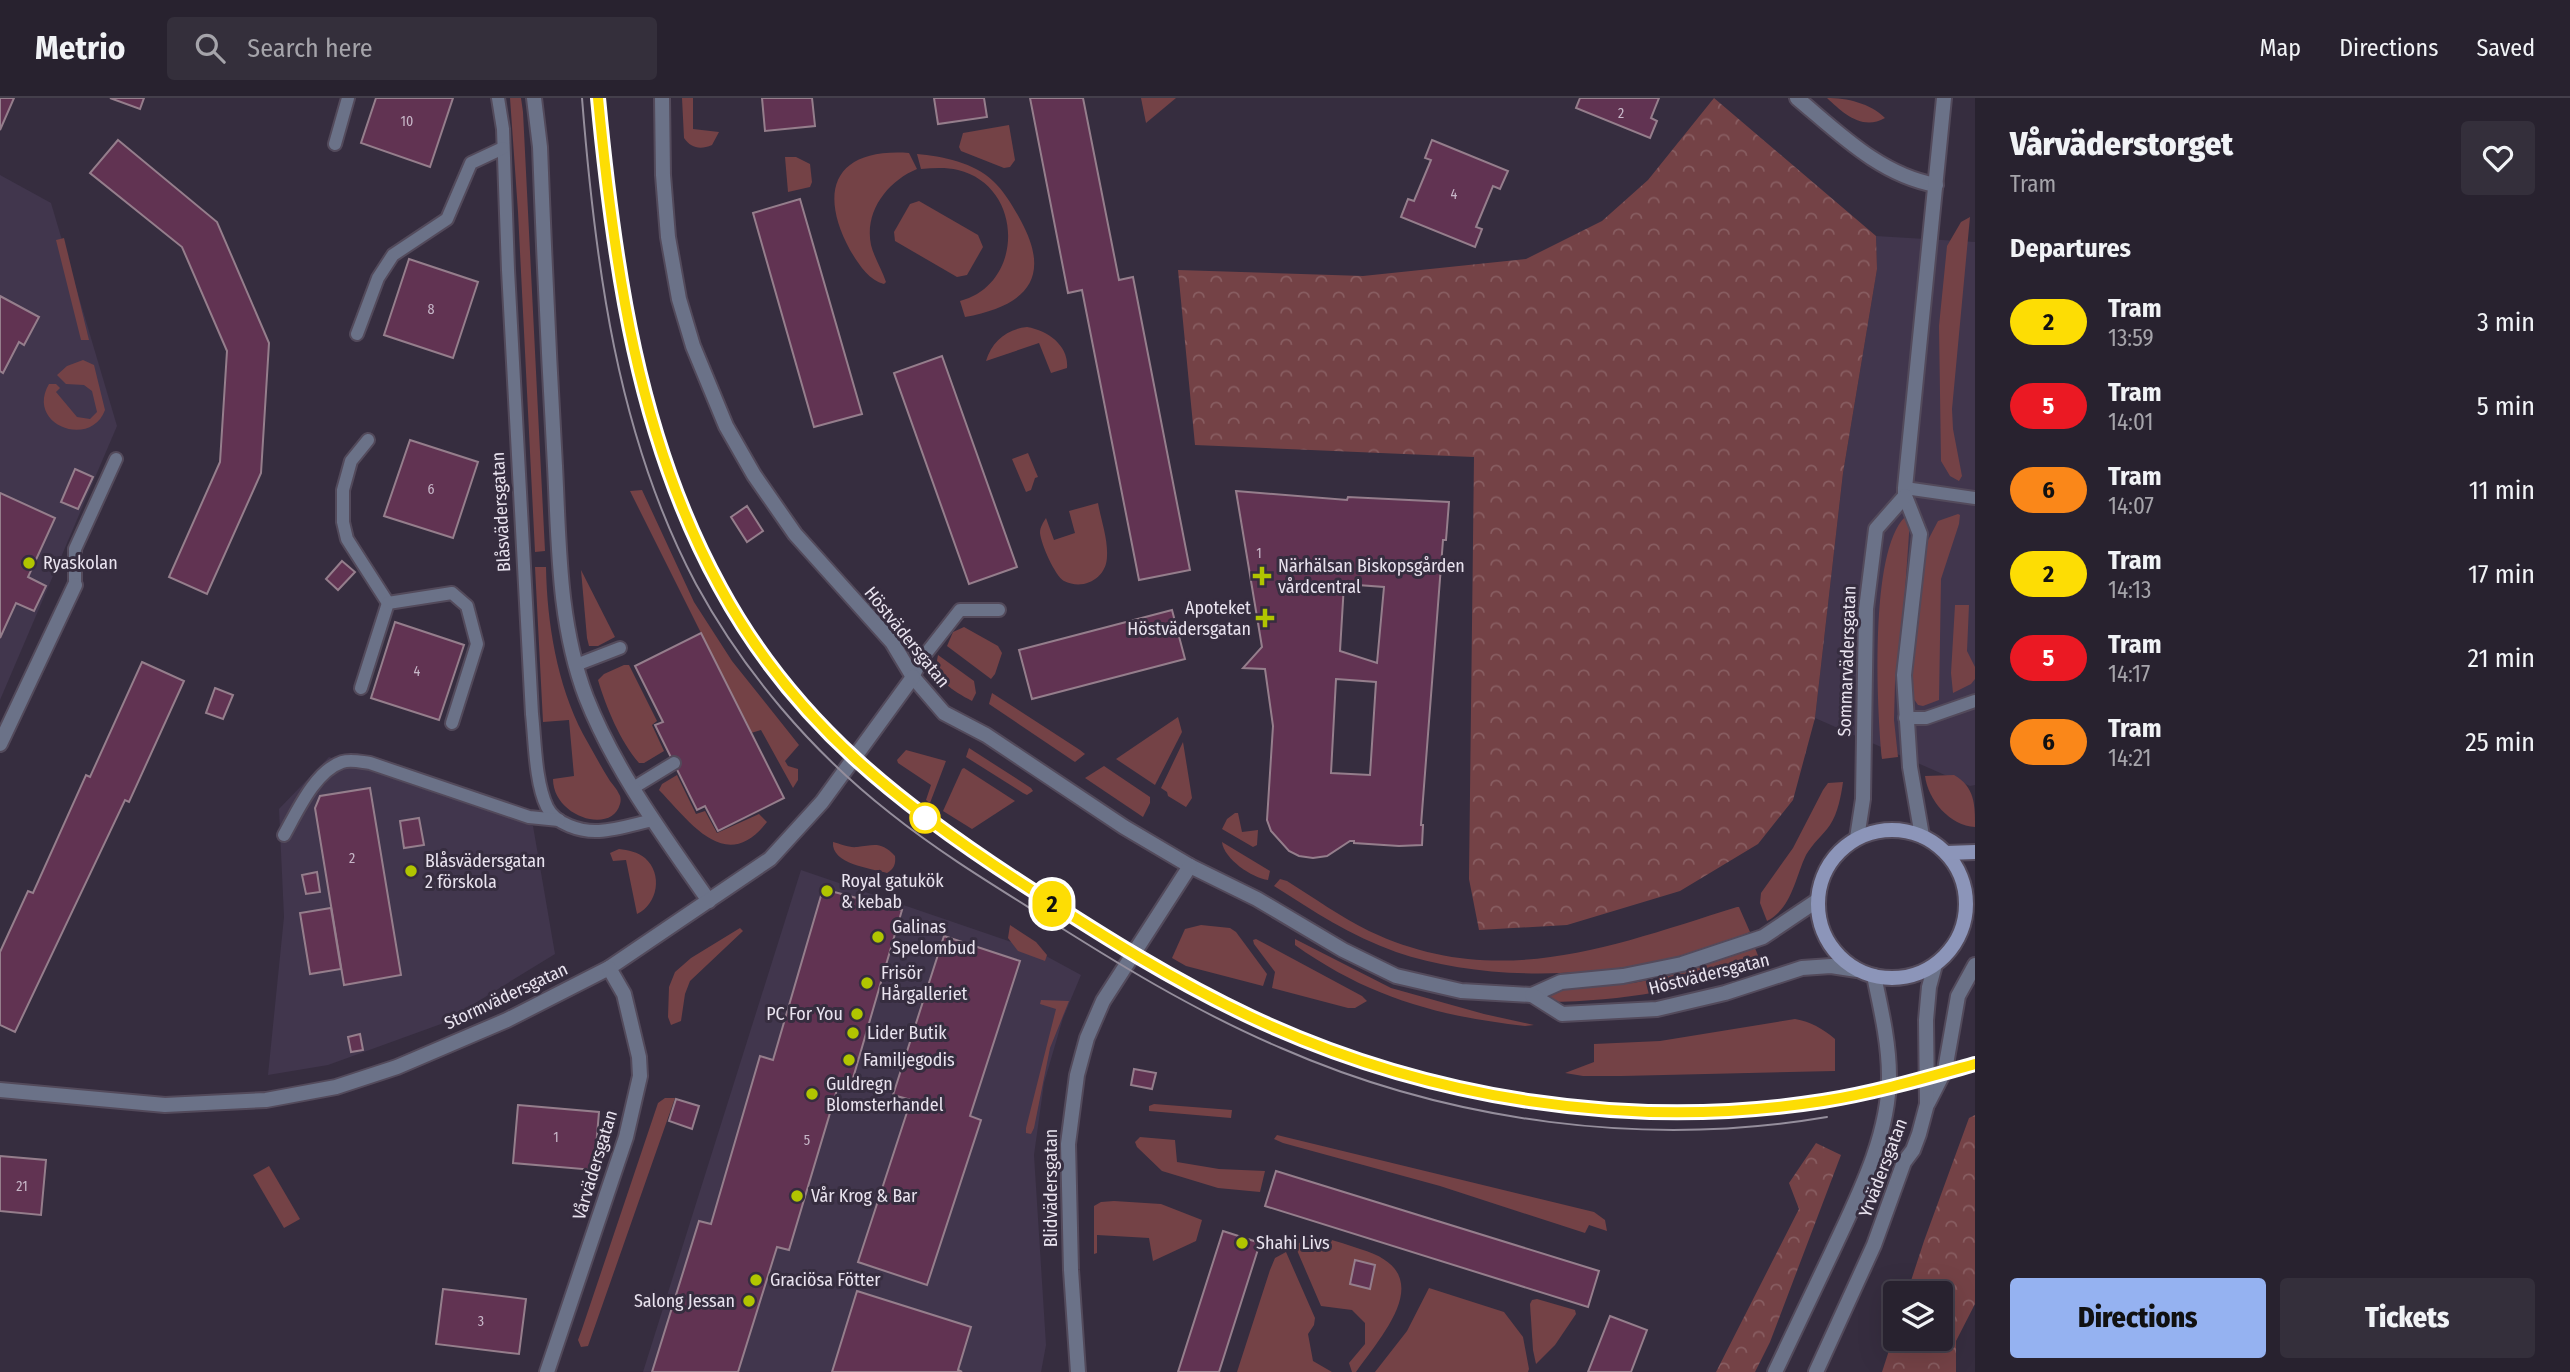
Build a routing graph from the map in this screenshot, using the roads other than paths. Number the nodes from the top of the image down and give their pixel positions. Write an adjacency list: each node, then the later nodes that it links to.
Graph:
1 (348, 98): 7 (lane)
2 (498, 98): 8 (lane, Blåsvädersgatan)
3 (534, 98): 19 (street)
4 (662, 98): 20 (street, Höstvädersgatan)
5 (1797, 98): 9 (street)
6 (1944, 98): 9 (street)
7 (335, 144)
8 (503, 148): 10 (lane); 28 (lane, Blåsvädersgatan)
9 (1936, 185): 13 (street)
10 (357, 334)
11 (368, 440): 16 (lane)
12 (116, 459): 15 (lane)
13 (1905, 492): 14 (lane); 23 (street); 32 (street, Sommarvädersgatan)
14 (1975, 498)
15 (75, 585): 25 (street)
16 (388, 603): 21 (lane); 24 (lane)
17 (999, 610): 20 (lane)
18 (620, 648): 19 (lane)
19 (576, 665): 27 (street)
20 (913, 677): 35 (street, Höstvädersgatan); 37 (street, Stormvädersgatan)
21 (360, 688)
22 (1975, 701): 23 (lane)
23 (1905, 718): 31 (street)
24 (452, 723)
25 (0, 744)
26 (674, 763): 27 (lane)
27 (633, 788): 29 (street)
28 (559, 820): 29 (lane); 30 (lane)
29 (653, 820): 37 (street)
30 (284, 835)
31 (1922, 836): 32 (main road); 34 (main road)
32 (1857, 838): 36 (main road)
33 (1975, 852): 34 (main road)
34 (1946, 853): 39 (main road)
35 (1189, 866): 45 (street, Höstvädersgatan); 49 (street, Blidvädersgatan)
36 (1818, 900): 43 (main road); 45 (street, Höstvädersgatan)
37 (709, 901): 42 (street, Stormvädersgatan)
38 (1975, 917): 39 (main road)
39 (1963, 927): 40 (main road)
40 (1935, 965): 44 (main road); 47 (street, Yrvädersgatan)
41 (1975, 965): 47 (street)
42 (609, 968): 46 (street, Stormvädersgatan); 48 (street, Vårvädersgatan)
43 (1857, 970): 44 (main road); 45 (street, Höstvädersgatan)
44 (1874, 976): 50 (street, Yrvädersgatan)
45 (1532, 995)
46 (0, 1090)
47 (1927, 1104): 51 (street, Yrvädersgatan)
48 (547, 1372)
49 (1078, 1372)
50 (1774, 1372)
51 (1816, 1372)

